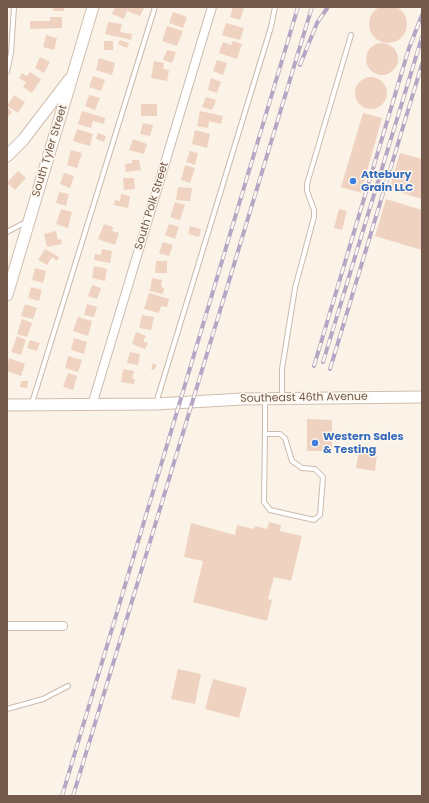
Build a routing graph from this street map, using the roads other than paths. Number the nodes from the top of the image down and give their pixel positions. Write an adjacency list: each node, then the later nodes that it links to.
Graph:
1 (14, 7): 7 (lane)
2 (155, 7): 18 (lane)
3 (212, 7): 19 (street, South Polk Street)
4 (275, 7): 16 (lane)
5 (91, 10): 8 (main road, South Tyler Street)
6 (351, 35): 15 (lane)
7 (7, 72)
8 (73, 75): 9 (main road); 10 (main road, South Tyler Street)
9 (7, 156)
10 (29, 221): 11 (lane); 12 (main road, South Tyler Street)
11 (7, 232)
12 (7, 295)
13 (422, 397): 15 (main road, Southeast 46th Avenue)
14 (265, 398): 15 (main road, Southeast 46th Avenue); 16 (main road, Southeast 46th Avenue); 20 (lane)
15 (282, 398)
16 (156, 404): 19 (main road, Southeast 46th Avenue)
17 (7, 405): 18 (main road, Southeast 46th Avenue)
18 (32, 405): 19 (main road, Southeast 46th Avenue)
19 (92, 405)
20 (265, 434): 20 (lane)
21 (7, 626): 22 (street)
22 (63, 626)
23 (68, 686): 24 (lane)
24 (7, 709)

